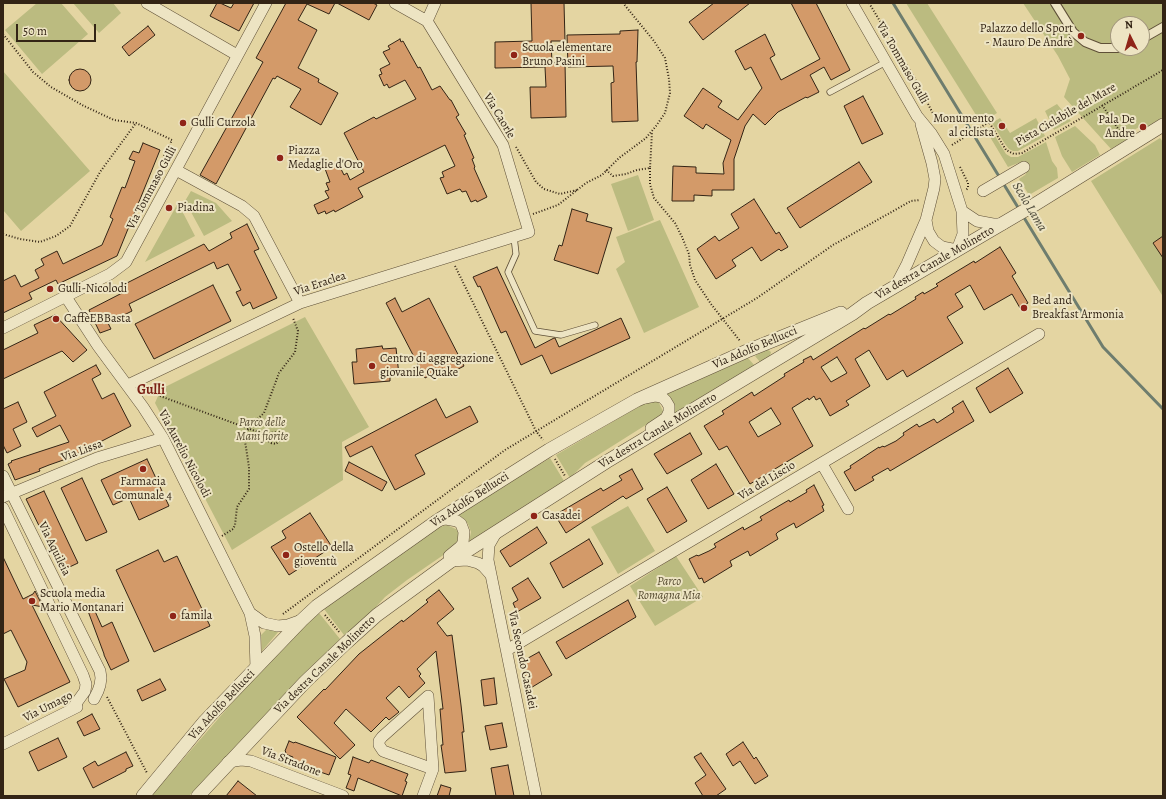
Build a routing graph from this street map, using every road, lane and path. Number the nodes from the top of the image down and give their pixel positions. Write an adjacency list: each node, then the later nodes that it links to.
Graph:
1 (147, 3): 14 (street)
2 (266, 3): 14 (street, Via Tommaso Gulli)
3 (395, 3): 9 (street, Via Caorle)
4 (435, 3): 9 (street)
5 (623, 3): 23 (path)
6 (852, 3): 15 (street, Via Tommaso Gulli)
7 (869, 3): 22 (path)
8 (1055, 3): 13 (street)
9 (427, 22): 25 (street, Via Caorle)
10 (1163, 27): 12 (street)
11 (3, 34): 20 (path)
12 (1150, 34)
13 (1110, 48)
14 (238, 55): 31 (street, Via Tommaso Gulli)
15 (886, 62): 17 (lane); 19 (street, Via Tommaso Gulli)
16 (1163, 70): 18 (path, Pista Ciclabile del Mare)
17 (830, 92)
18 (1102, 105): 24 (path); 26 (path, Pista Ciclabile del Mare)
19 (917, 116): 35 (street, Via Tommaso Gulli); 36 (street, Via Tommaso Gulli)
20 (136, 123): 27 (path); 42 (path)
21 (1163, 125): 40 (street, Via destra Canale Molinetto)
22 (940, 127)
23 (652, 131): 29 (path); 32 (path)
24 (1121, 138)
25 (503, 145): 33 (path); 38 (street, Via Caorle)
26 (951, 146)
27 (164, 156)
28 (959, 164): 35 (path)
29 (650, 168): 32 (path); 51 (path)
30 (1021, 169): 34 (street)
31 (176, 170): 47 (street, Via Tommaso Gulli); 48 (street)
32 (606, 170): 33 (path)
33 (578, 190): 38 (path)
34 (986, 190)
35 (957, 196): 37 (street, Via Tommaso Gulli)
36 (932, 199): 39 (street, Via Tommaso Gulli); 51 (path)
37 (962, 211): 40 (street); 44 (street, Via Tommaso Gulli)
38 (525, 218): 41 (street, Via Caorle)
39 (926, 220): 44 (street); 46 (street, Via Tommaso Gulli)
40 (1005, 222): 44 (street, Via destra Canale Molinetto)
41 (529, 232): 43 (street, Via Eraclea)
42 (3, 234)
43 (514, 237): 45 (street, Via Eraclea); 52 (lane)
44 (957, 250): 46 (street, Via destra Canale Molinetto)
45 (451, 257): 48 (street, Via Eraclea); 60 (path)
46 (895, 287): 49 (street, Via destra Canale Molinetto)
47 (66, 297): 53 (street, Via Tommaso Gulli); 56 (street, Via Aurelio Nicolodi)
48 (300, 303): 50 (street, Via Eraclea)
49 (867, 303): 55 (street, Via Adolfo Bellucci); 64 (street, Via destra Canale Molinetto)
50 (288, 308): 56 (street, Via Eraclea); 59 (path)
51 (723, 318): 55 (path); 60 (path)
52 (595, 325)
53 (3, 328)
54 (1040, 334): 65 (street, Via del Liscio)
55 (747, 350): 58 (street, Via Adolfo Bellucci)
56 (128, 386): 62 (street, Via Aurelio Nicolodi)
57 (160, 396): 59 (path)
58 (637, 400): 63 (street, Via Adolfo Bellucci); 64 (street)
59 (248, 429): 61 (path); 73 (path)
60 (536, 431): 63 (path); 80 (path)
61 (266, 435): 61 (path)
62 (163, 438): 68 (street, Via Lissa); 73 (street, Via Aurelio Nicolodi)
63 (549, 450): 67 (path); 71 (street, Via Adolfo Bellucci)
64 (606, 462): 67 (street, Via destra Canale Molinetto)
65 (822, 464): 70 (street); 82 (street, Via del Liscio)
66 (3, 476): 68 (street, Via Aquileia)
67 (570, 484): 72 (street, Via destra Canale Molinetto)
68 (7, 495): 85 (street, Via Aquileia)
69 (3, 508): 86 (street)
70 (848, 509)
71 (436, 521): 76 (street, Via Adolfo Bellucci); 78 (street)
72 (498, 530): 74 (street, Via destra Canale Molinetto); 75 (street, Via Secondo Casadei)
73 (214, 540): 77 (street, Via Aurelio Nicolodi)
74 (451, 562): 75 (street); 78 (street, Via destra Canale Molinetto)
75 (491, 576): 82 (street, Via Secondo Casadei)
76 (317, 606): 79 (street, Via Adolfo Bellucci); 81 (path)
77 (250, 613): 80 (street); 83 (street, Via Aurelio Nicolodi)
78 (377, 615): 81 (street, Via destra Canale Molinetto)
79 (302, 620): 80 (street); 83 (street, Via Adolfo Bellucci)
80 (269, 625)
81 (347, 642): 88 (street, Via destra Canale Molinetto)
82 (507, 650): 95 (street, Via Secondo Casadei)
83 (256, 668): 91 (street, Via Adolfo Bellucci)
84 (105, 693): 85 (street, Via Umago); 90 (path)
85 (94, 699): 86 (street, Via Umago)
86 (72, 709): 87 (street, Via Umago)
87 (3, 744)
88 (228, 762): 92 (street, Via destra Canale Molinetto); 93 (street, Via Stradone)
89 (433, 769): 89 (street); 94 (street)
90 (149, 776)
91 (142, 796)
92 (198, 796)
93 (343, 796)
94 (423, 796)
95 (536, 796)

